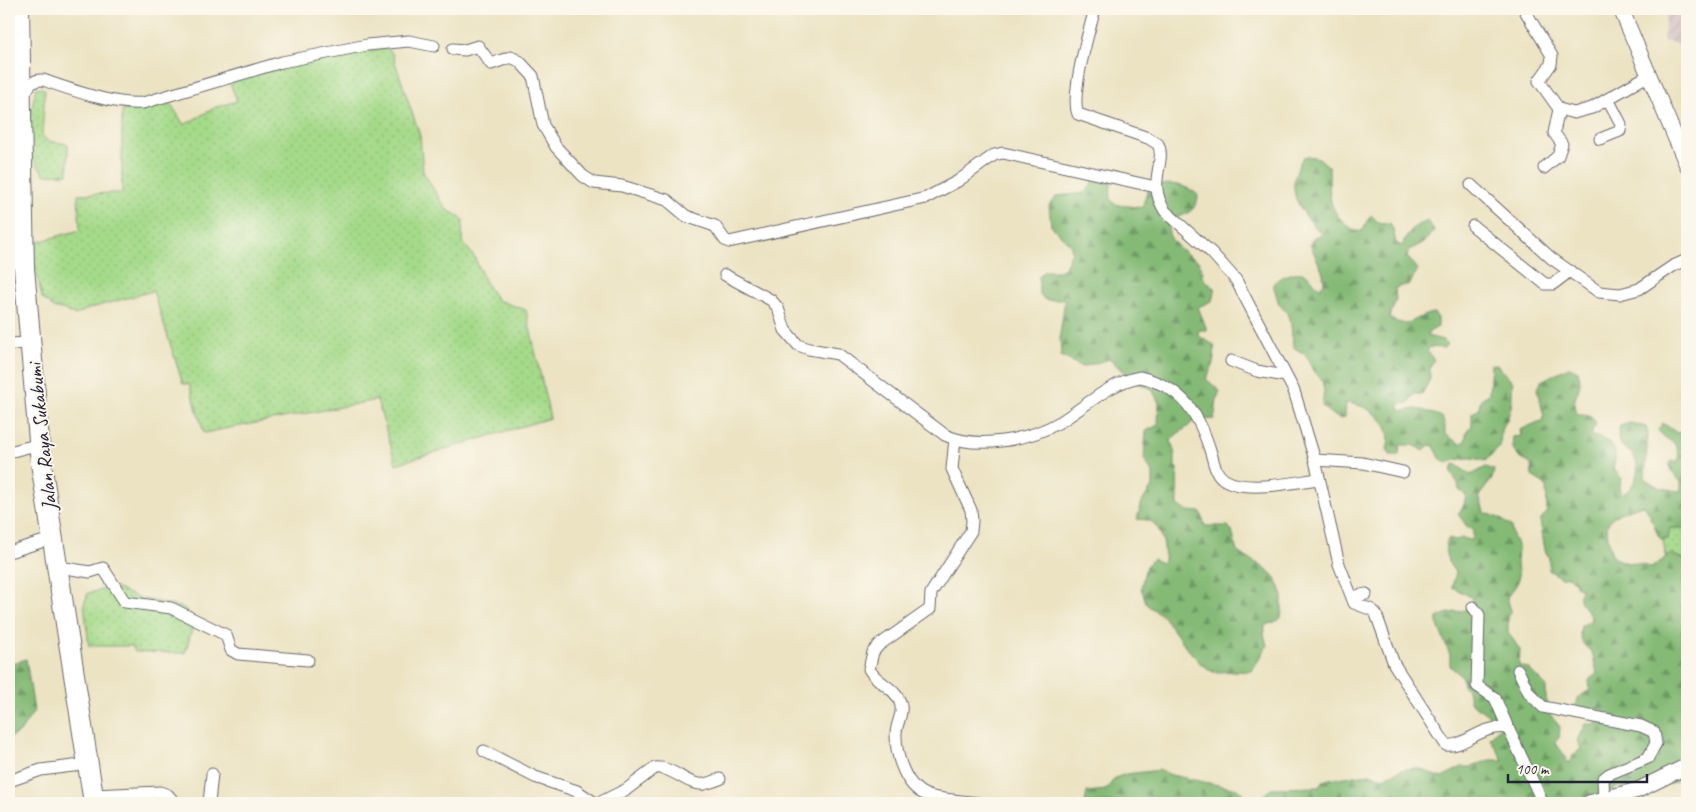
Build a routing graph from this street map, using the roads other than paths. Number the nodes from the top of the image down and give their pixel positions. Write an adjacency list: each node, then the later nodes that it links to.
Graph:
1 (19, 9): 9 (highway, Jalan Raya Sukabumi)
2 (1095, 9): 15 (street)
3 (1524, 9): 10 (street)
4 (1621, 9): 7 (main road)
5 (434, 46): 9 (street)
6 (453, 49): 15 (street)
7 (1649, 75): 8 (street); 12 (main road)
8 (1608, 99): 10 (street); 11 (street)
9 (22, 101): 17 (highway, Jalan Raya Sukabumi)
10 (1559, 108): 13 (street)
11 (1600, 139)
12 (1687, 165)
13 (1544, 168)
14 (1471, 185): 19 (street)
15 (1156, 187): 24 (street)
16 (1472, 226): 19 (street)
17 (16, 233): 21 (highway, Jalan Raya Sukabumi)
18 (1687, 260): 19 (street)
19 (1570, 271)
20 (725, 275): 25 (street)
21 (31, 343): 22 (street); 26 (highway, Jalan Raya Sukabumi)
22 (9, 344)
23 (1231, 361): 24 (street)
24 (1285, 376): 28 (street)
25 (955, 439): 30 (street); 52 (street)
26 (40, 444): 27 (street); 31 (highway, Jalan Raya Sukabumi)
27 (9, 452)
28 (1314, 460): 29 (street); 30 (street)
29 (1403, 472)
30 (1319, 479): 35 (street)
31 (54, 538): 32 (street); 33 (highway, Jalan Raya Sukabumi)
32 (9, 552)
33 (59, 567): 37 (street); 41 (highway, Jalan Raya Sukabumi)
34 (1366, 594): 35 (street)
35 (1352, 597): 39 (street)
36 (1473, 607): 39 (street)
37 (308, 660)
38 (1518, 670): 47 (street)
39 (1508, 728): 53 (street)
40 (484, 751): 50 (street)
41 (89, 764): 45 (street); 46 (highway, Jalan Raya Sukabumi)
42 (1687, 766): 47 (main road)
43 (212, 774): 49 (street)
44 (720, 779): 51 (street)
45 (9, 781)
46 (93, 799): 48 (street)
47 (1604, 800): 54 (main road)
48 (175, 803)
49 (209, 803)
50 (595, 803)
51 (600, 803)
52 (979, 803)
53 (1543, 803)
54 (1589, 803)

